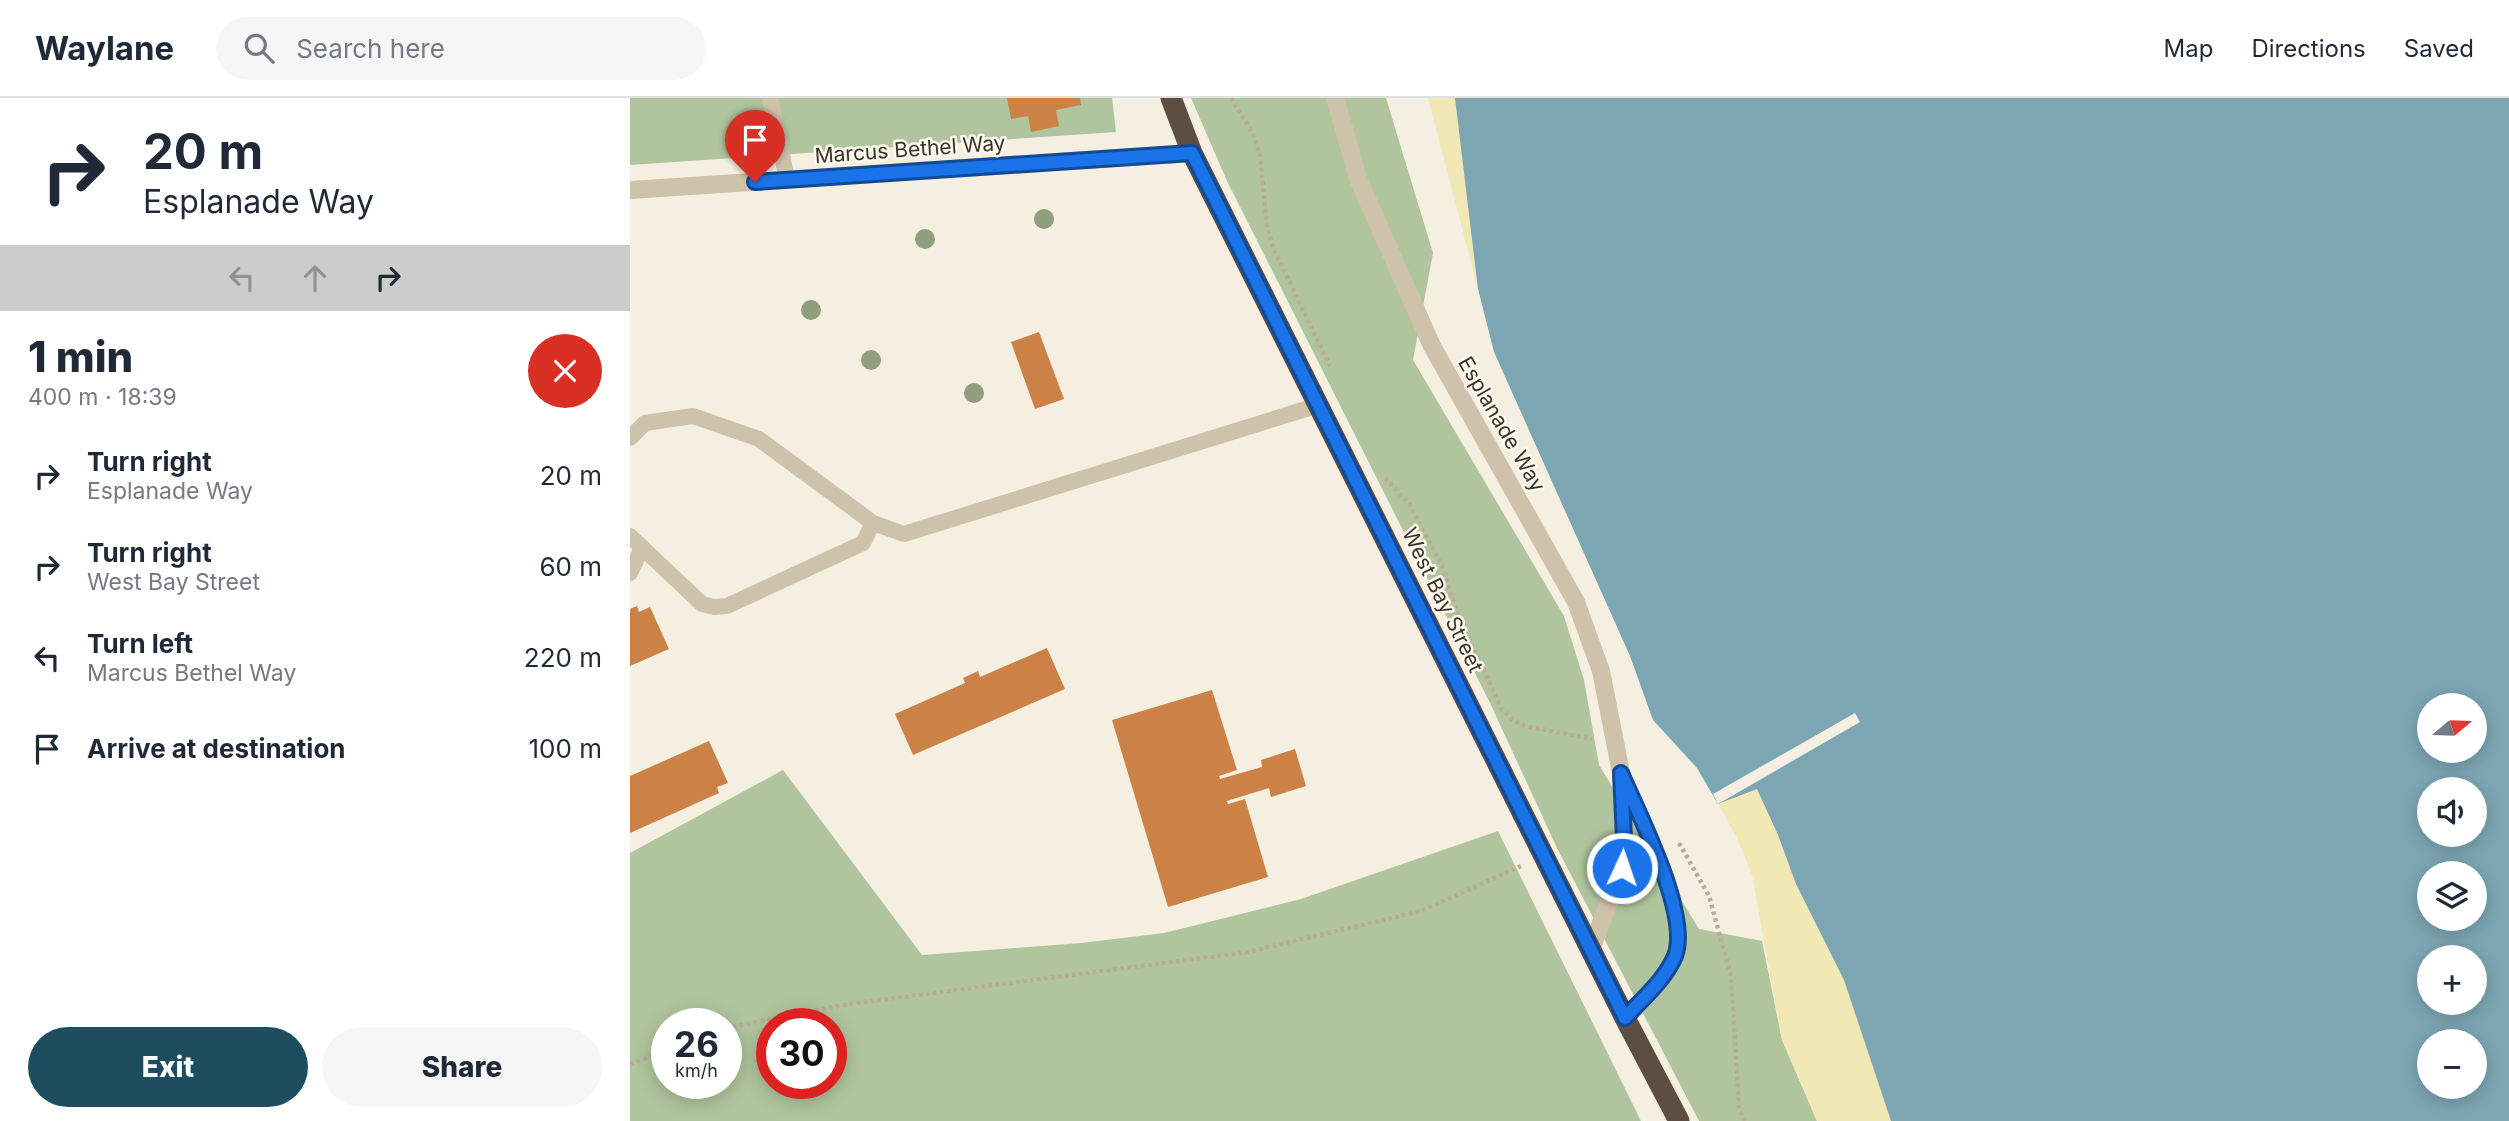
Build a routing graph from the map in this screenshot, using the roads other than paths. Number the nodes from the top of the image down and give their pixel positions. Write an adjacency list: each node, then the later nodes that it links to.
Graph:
1 (770, 98): 5 (lane)
2 (1171, 98): 4 (highway, West Bay Street)
3 (1335, 98): 12 (street, Esplanade Way)
4 (1192, 153): 5 (street, Marcus Bethel Way); 7 (highway, West Bay Street)
5 (787, 179): 6 (street, Marcus Bethel Way)
6 (630, 191)
7 (1320, 405): 9 (lane); 13 (highway, West Bay Street)
8 (630, 438): 9 (lane)
9 (873, 523): 10 (lane)
10 (636, 542): 11 (lane)
11 (630, 573)
12 (1621, 773): 13 (street, Esplanade Way); 14 (street, Esplanade Way)
13 (1591, 949): 14 (highway, West Bay Street)
14 (1625, 1018): 15 (highway, West Bay Street)
15 (1679, 1121)

